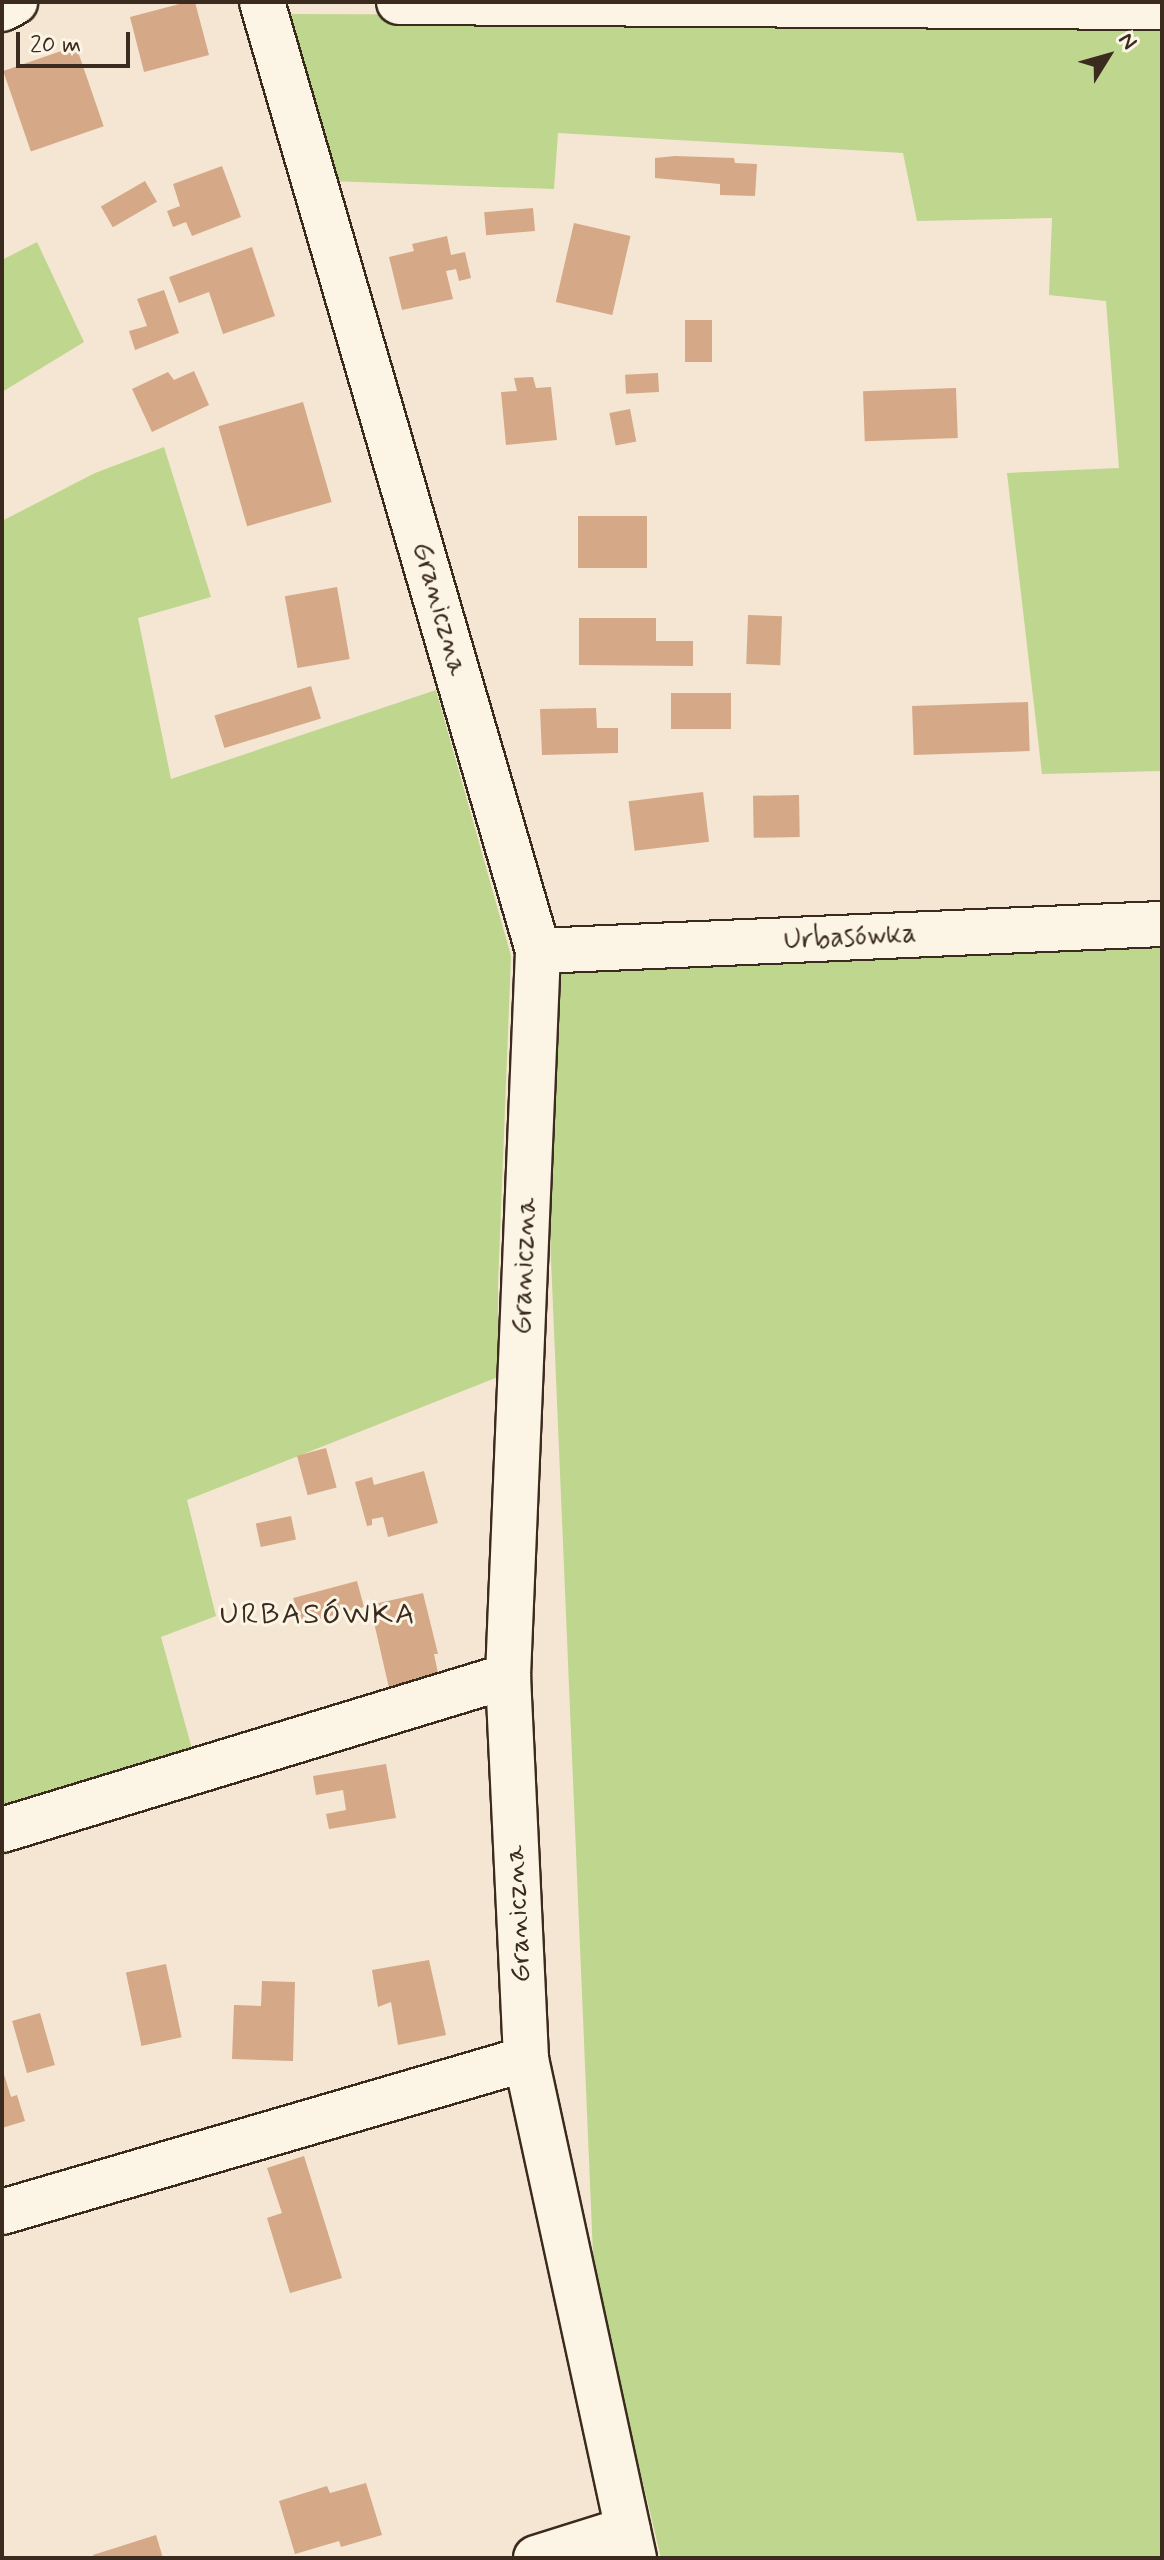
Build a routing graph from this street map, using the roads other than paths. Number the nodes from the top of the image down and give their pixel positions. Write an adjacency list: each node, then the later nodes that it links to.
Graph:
1 (15, 2): 5 (street)
2 (262, 2): 7 (street, Graniczna)
3 (399, 2): 4 (street)
4 (1162, 7)
5 (2, 9)
6 (1162, 924): 7 (street, Urbasówka)
7 (538, 951): 8 (street, Graniczna)
8 (508, 1676): 9 (street); 10 (street, Graniczna)
9 (2, 1830)
10 (526, 2059): 11 (street); 12 (street, Graniczna)
11 (2, 2212)
12 (631, 2543): 13 (street)
13 (536, 2558)

